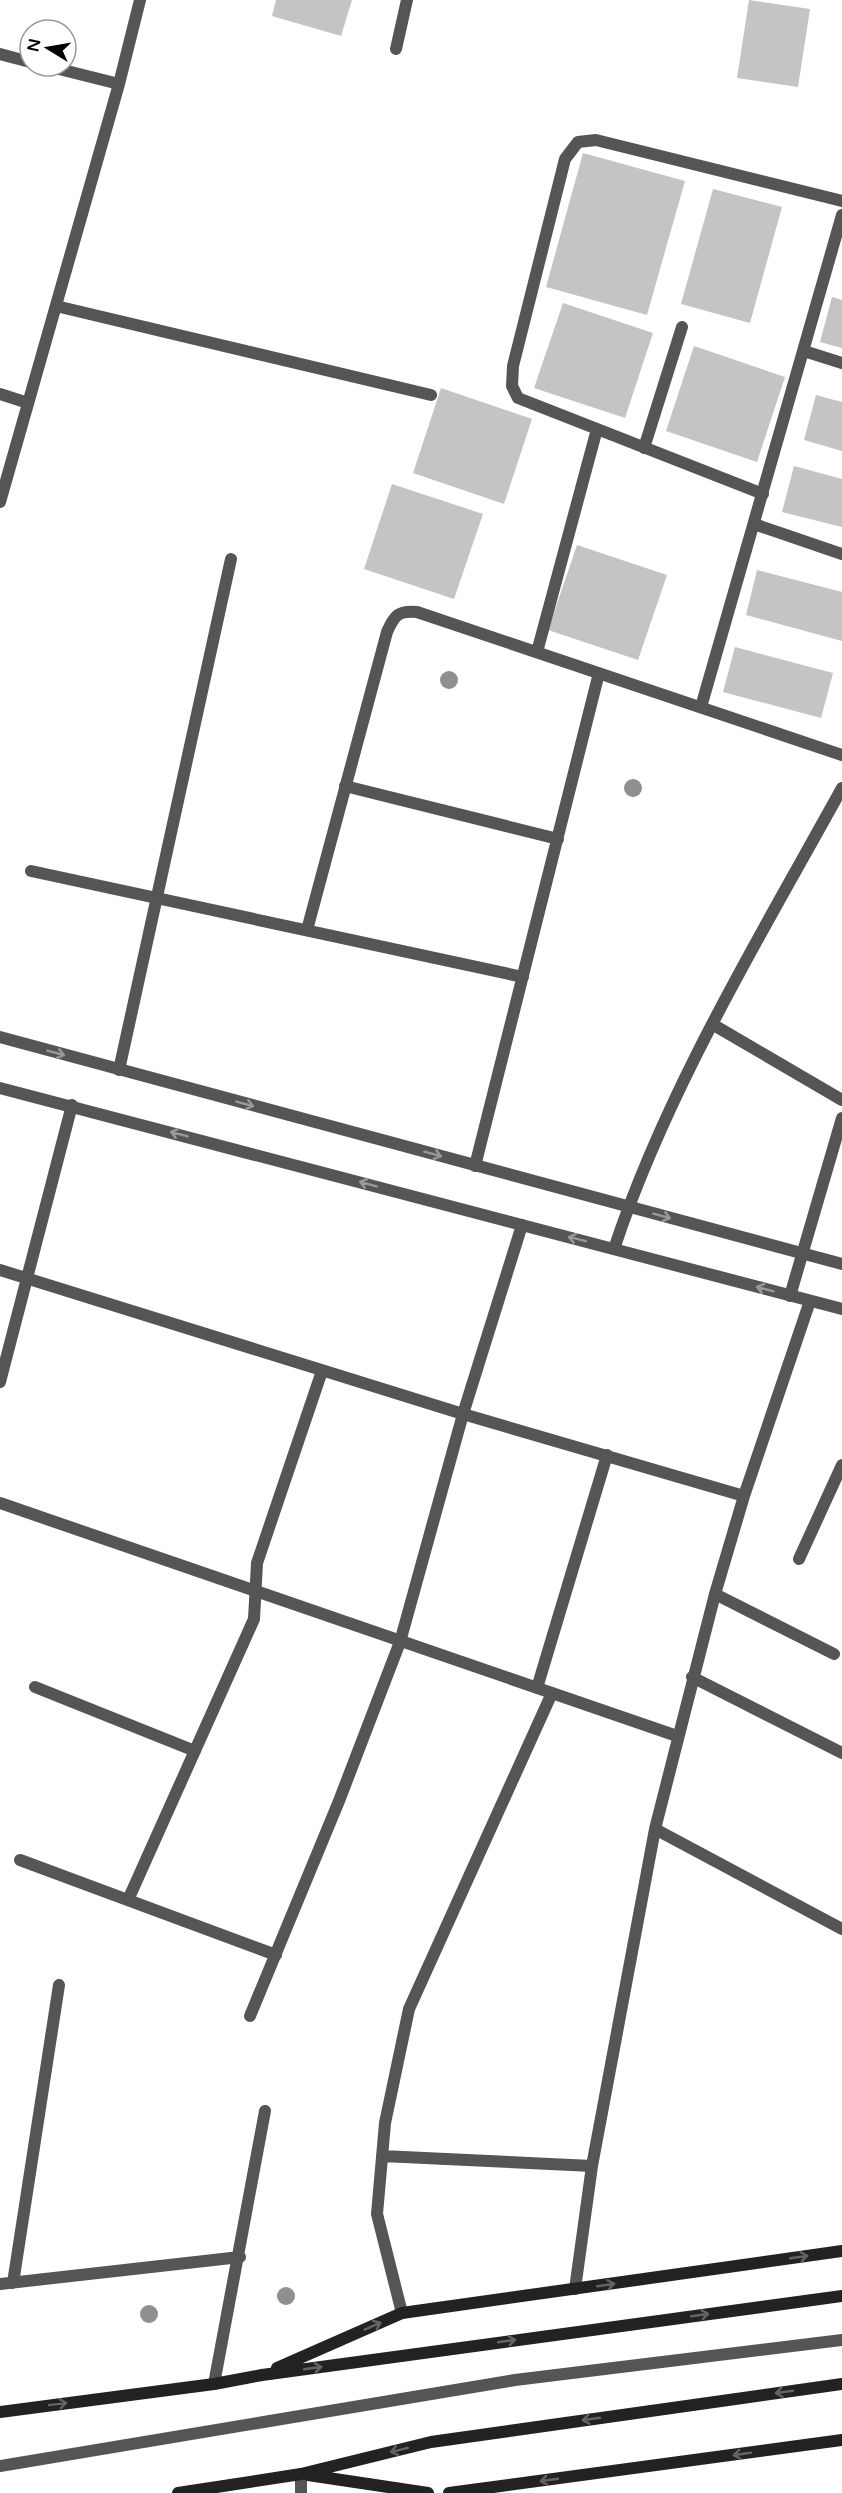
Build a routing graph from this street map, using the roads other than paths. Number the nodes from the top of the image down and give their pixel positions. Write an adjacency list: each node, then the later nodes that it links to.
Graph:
1 (140, 0): 7 (street)
2 (407, 0): 3 (street)
3 (396, 49)
4 (0, 54): 5 (street)
5 (18, 59)
6 (78, 74): 7 (street)
7 (119, 84): 10 (street)
8 (842, 201): 17 (street)
9 (842, 215): 12 (street)
10 (56, 306): 15 (street); 16 (street)
11 (682, 327): 18 (street)
12 (804, 351): 13 (street); 19 (street)
13 (842, 363)
14 (0, 394): 16 (street)
15 (431, 395)
16 (28, 403): 20 (street)
17 (597, 429): 18 (street); 24 (street)
18 (644, 448): 19 (street)
19 (763, 494): 21 (street)
20 (0, 502)
21 (754, 524): 22 (street); 26 (street)
22 (842, 554)
23 (231, 559): 32 (street)
24 (537, 652): 25 (street); 28 (street)
25 (599, 673): 26 (street); 30 (street)
26 (701, 707): 27 (street)
27 (842, 755)
28 (345, 786): 30 (street); 33 (street)
29 (842, 788): 35 (street)
30 (558, 839): 34 (street)
31 (30, 871): 32 (street)
32 (156, 898): 33 (street); 37 (street)
33 (307, 930): 34 (street)
34 (523, 977): 42 (street)
35 (712, 1024): 39 (street); 43 (street)
36 (0, 1038): 37 (street, one-way to 37)
37 (119, 1070): 42 (street, one-way to 42)
38 (0, 1088): 40 (street)
39 (842, 1100)
40 (72, 1105): 44 (street, one-way to 40); 49 (street)
41 (842, 1118): 46 (street)
42 (475, 1166): 43 (street)
43 (628, 1207): 45 (street); 46 (street, one-way to 46)
44 (522, 1225): 45 (street, one-way to 44); 55 (street)
45 (614, 1249): 50 (street, one-way to 45)
46 (803, 1253): 47 (street); 50 (street)
47 (842, 1264)
48 (0, 1270): 49 (street)
49 (27, 1279): 53 (street); 54 (street)
50 (790, 1296): 51 (street)
51 (810, 1301): 52 (street); 58 (street)
52 (842, 1309)
53 (321, 1371): 55 (street); 61 (street)
54 (0, 1382)
55 (462, 1414): 56 (street); 63 (street)
56 (607, 1455): 58 (street); 67 (street)
57 (842, 1465): 60 (street)
58 (744, 1496): 62 (street)
59 (0, 1503): 61 (street)
60 (800, 1559)
61 (255, 1590): 63 (street); 70 (street)
62 (715, 1594): 64 (street); 65 (street)
63 (400, 1642): 67 (street); 76 (street)
64 (834, 1654)
65 (692, 1677): 69 (street); 71 (street)
66 (34, 1687): 70 (street)
67 (537, 1688): 68 (street)
68 (552, 1693): 69 (street); 80 (street)
69 (677, 1736): 72 (street)
70 (195, 1751): 74 (street)
71 (842, 1753)
72 (655, 1829): 75 (street); 81 (street)
73 (20, 1860): 74 (street)
74 (128, 1900): 76 (street)
75 (842, 1929)
76 (276, 1955): 78 (street)
77 (59, 1985): 84 (street)
78 (250, 2016)
79 (265, 2111): 83 (street)
80 (382, 2156): 81 (street); 87 (street)
81 (592, 2166): 85 (street)
82 (842, 2251): 85 (main road, one-way to 82)
83 (240, 2257): 84 (street); 90 (street)
84 (6, 2283)
85 (575, 2289): 87 (main road)
86 (842, 2295): 89 (main road, one-way to 86)
87 (402, 2313): 89 (main road, one-way to 87)
88 (842, 2340): 94 (street)
89 (262, 2375): 90 (main road)
90 (214, 2384): 92 (main road, one-way to 90)
91 (842, 2384): 95 (main road, one-way to 95)
92 (0, 2412)
93 (842, 2440): 100 (main road, one-way to 100)
94 (0, 2466)
95 (302, 2474): 96 (main road); 98 (street); 99 (main road)
96 (235, 2489): 97 (main road)
97 (178, 2493)
98 (301, 2493)
99 (429, 2493)
100 (449, 2493)

